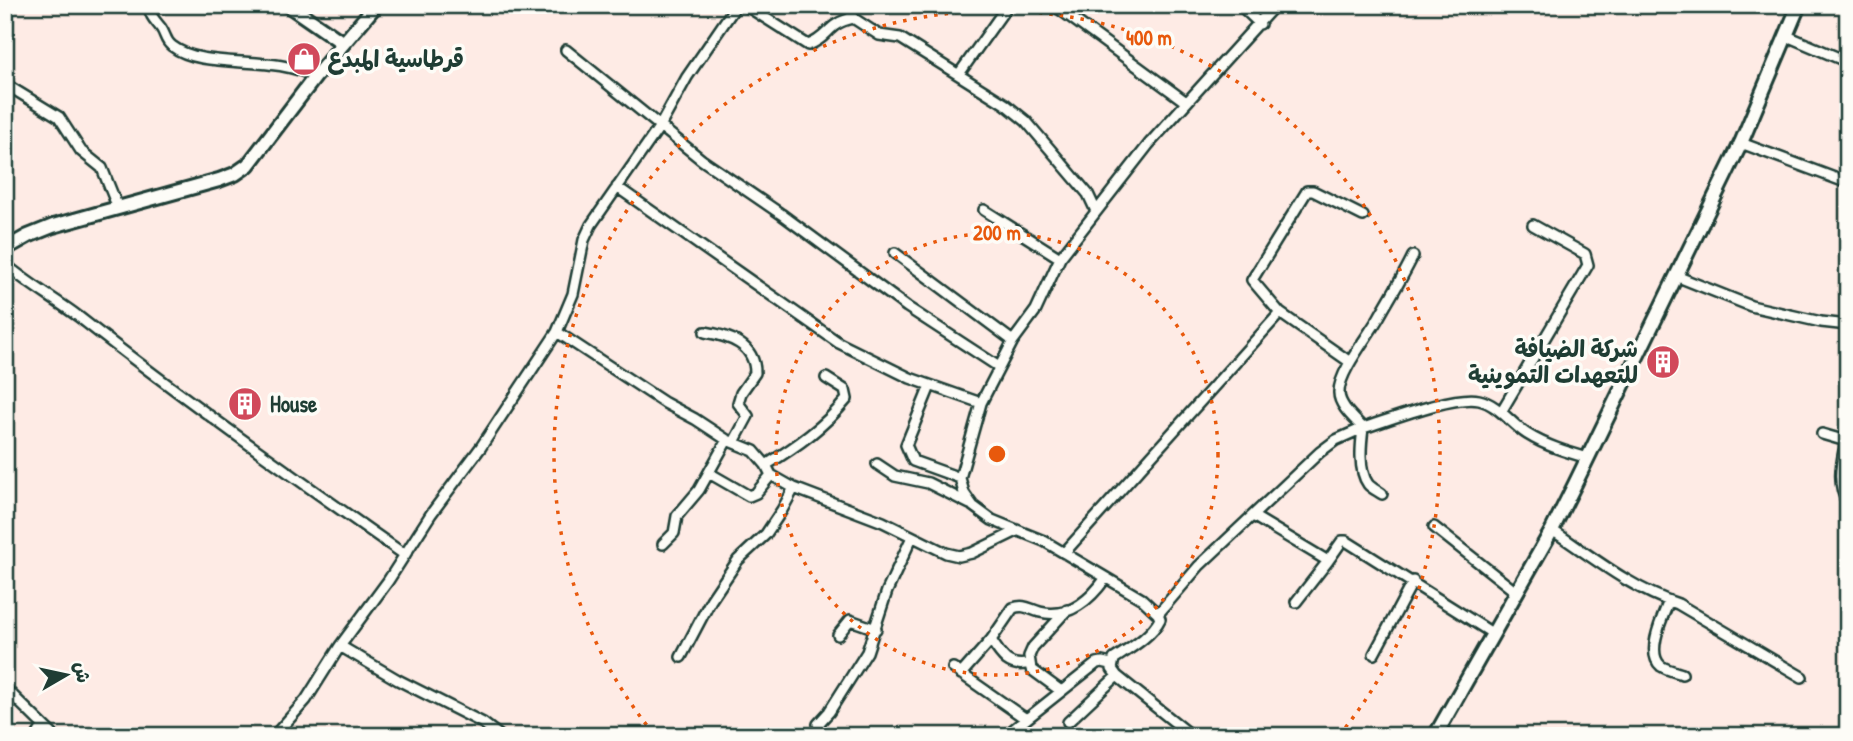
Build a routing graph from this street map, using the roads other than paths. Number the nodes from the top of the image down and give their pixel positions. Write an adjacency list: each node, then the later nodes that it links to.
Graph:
1 (149, 5): 19 (street)
2 (288, 5): 15 (street)
3 (376, 5): 15 (street)
4 (745, 5): 12 (street)
5 (849, 5): 12 (street)
6 (1008, 5): 18 (street)
7 (1054, 5): 21 (street)
8 (1240, 5): 13 (street)
9 (1275, 5): 13 (street)
10 (1799, 5): 14 (street)
11 (733, 7): 22 (street)
12 (853, 19): 18 (street)
13 (1260, 24): 21 (street)
14 (1787, 36): 17 (street); 23 (street)
15 (343, 43): 19 (street)
16 (566, 50): 22 (street)
17 (1848, 62)
18 (959, 74): 28 (street)
19 (315, 77): 26 (street)
20 (5, 84): 26 (street)
21 (1186, 102): 28 (street)
22 (660, 126): 25 (street); 43 (street)
23 (1741, 142): 24 (street); 36 (street)
24 (1848, 183)
25 (617, 187): 39 (street); 45 (street)
26 (118, 208): 31 (street)
27 (984, 210): 34 (street)
28 (1096, 211): 34 (street)
29 (1363, 216): 37 (street)
30 (1533, 225): 47 (street)
31 (5, 249)
32 (895, 253): 41 (street)
33 (1413, 256): 42 (street)
34 (1060, 258): 41 (street)
35 (5, 264): 72 (street)
36 (1676, 276): 38 (street); 53 (street)
37 (1280, 313): 42 (street); 71 (street)
38 (1848, 325)
39 (557, 331): 51 (street); 72 (street)
40 (705, 332): 51 (street)
41 (1013, 341): 43 (street)
42 (1350, 362): 48 (street)
43 (999, 367): 46 (street)
44 (826, 378): 56 (street)
45 (930, 386): 46 (street); 54 (street)
46 (981, 403): 60 (street)
47 (1501, 412): 48 (street); 53 (street)
48 (1363, 428): 62 (street); 65 (street)
49 (1848, 429): 52 (street)
50 (1822, 434): 52 (street)
51 (730, 441): 56 (street); 57 (street)
52 (1846, 441): 63 (street)
53 (1588, 458): 67 (street)
54 (913, 461): 59 (street); 60 (street)
55 (877, 464): 59 (street)
56 (766, 465): 58 (street)
57 (709, 473): 58 (street); 70 (street)
58 (771, 475): 61 (street)
59 (915, 478): 64 (street)
60 (960, 478): 64 (street)
61 (794, 488): 69 (street); 87 (street)
62 (1382, 494)
63 (1848, 504)
64 (973, 506): 68 (street)
65 (1253, 516): 73 (street); 80 (street)
66 (1434, 527): 76 (street)
67 (1552, 530): 76 (street); 77 (street)
68 (1017, 531): 69 (street); 71 (street)
69 (912, 537): 81 (street)
70 (663, 544)
71 (1064, 553): 74 (street)
72 (405, 555): 85 (street)
73 (1328, 561): 75 (street); 78 (street)
74 (1105, 579): 79 (street); 80 (street)
75 (1413, 581): 82 (street); 86 (street)
76 (1516, 592): 82 (street)
77 (1669, 601): 90 (street); 92 (street)
78 (1296, 602)
79 (1067, 610): 84 (street); 88 (street)
80 (1158, 614): 89 (street)
81 (876, 629): 83 (street); 102 (street)
82 (1492, 632): 105 (street)
83 (838, 635)
84 (991, 640): 88 (street); 95 (street)
85 (340, 646): 100 (street); 101 (street)
86 (1374, 654)
87 (681, 657)
88 (1030, 663): 94 (street)
89 (1111, 664): 91 (street); 94 (street)
90 (1682, 674)
91 (1117, 676): 96 (street); 104 (street)
92 (1802, 677)
93 (5, 688): 97 (street)
94 (1061, 691): 95 (street)
95 (1026, 719): 103 (street)
96 (1068, 722)
97 (43, 726): 98 (street); 99 (street)
98 (37, 736)
99 (54, 736)
100 (274, 736)
101 (500, 736)
102 (822, 736)
103 (1005, 736)
104 (1192, 736)
105 (1435, 736)

